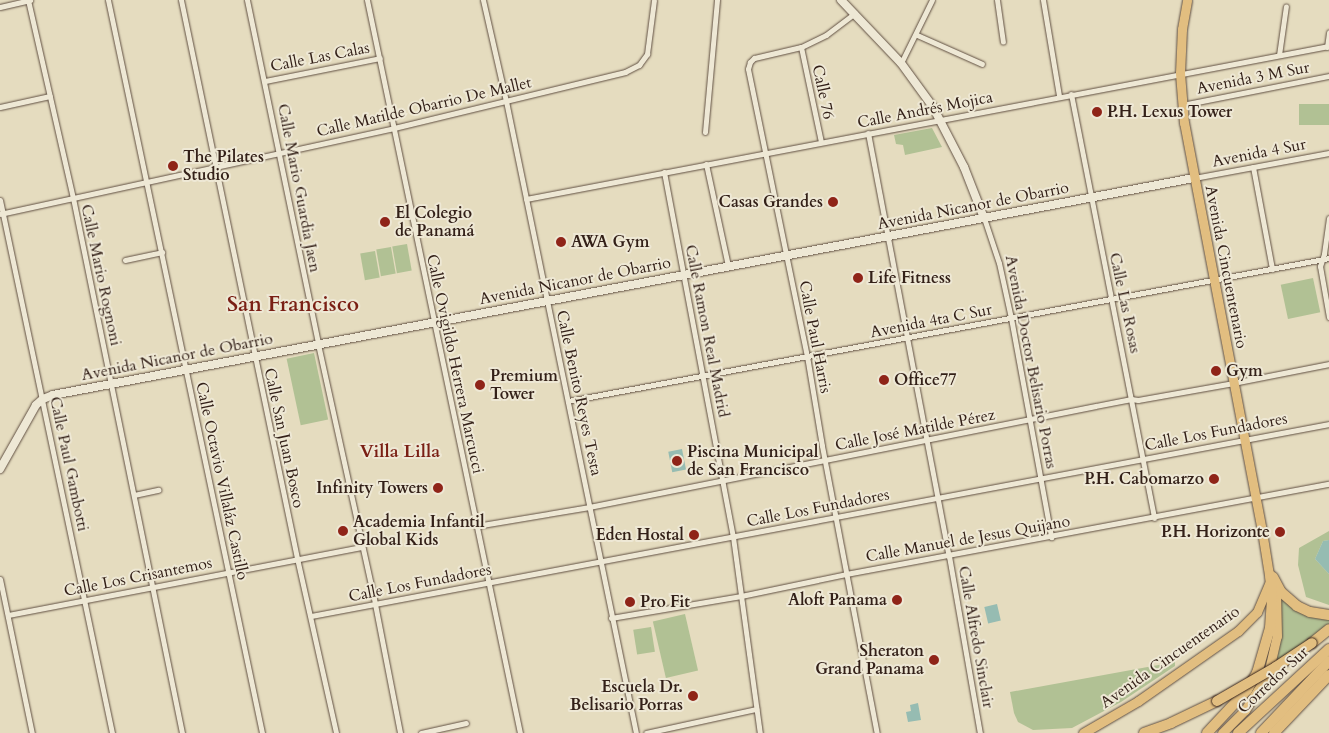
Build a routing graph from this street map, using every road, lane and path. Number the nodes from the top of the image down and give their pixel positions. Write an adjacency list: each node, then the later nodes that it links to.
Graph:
1 (29, 0): 15 (street); 30 (street, Calle Mario Rognoni)
2 (108, 0): 48 (street, Calle Octavio Villaláz Castillo)
3 (180, 0): 44 (street, Calle San Juan Bosco)
4 (247, 0): 28 (street, Calle Mario Guardia Jaen)
5 (367, 0): 23 (street, Calle Ovigildo Herrera Marcucci)
6 (483, 0): 32 (street, Calle Benito Reyes Testa)
7 (654, 0): 32 (street, Calle Matilde Obarrio De Mallet)
8 (717, 0): 37 (street)
9 (841, 0): 16 (main road, Avenida Doctor Belisario Porras)
10 (932, 0): 18 (street)
11 (997, 0): 19 (street)
12 (1043, 0): 31 (street)
13 (1187, 0): 26 (main road, Avenida Cincuentenario)
14 (1286, 6): 22 (street)
15 (0, 7)
16 (855, 13): 21 (street, Calle Paul Harris); 24 (main road, Avenida Doctor Belisario Porras)
17 (1329, 32): 20 (street)
18 (916, 35): 24 (street); 25 (street)
19 (1003, 42)
20 (1328, 46): 22 (street, Calle Andrés Mojica)
21 (801, 47): 39 (street, Calle 76); 42 (street, Calle Paul Harris)
22 (1279, 55): 26 (street, Calle Andrés Mojica)
23 (380, 58): 28 (street, Calle Las Calas); 36 (street, Calle Ovigildo Herrera Marcucci)
24 (901, 63): 35 (main road, Avenida Doctor Belisario Porras)
25 (982, 64)
26 (1180, 73): 29 (street, Calle Andrés Mojica); 33 (main road, Avenida Cincuentenario)
27 (1329, 76): 33 (street, Avenida 3 M Sur)
28 (265, 81): 41 (street, Calle Mario Guardia Jaen)
29 (1071, 94): 31 (street, Calle Andrés Mojica); 50 (street, Calle Las Rosas)
30 (50, 96): 34 (street); 49 (street, Calle Mario Rognoni)
31 (1059, 96): 35 (street, Calle Andrés Mojica)
32 (506, 101): 36 (street, Calle Matilde Obarrio De Mallet); 51 (street, Calle Benito Reyes Testa)
33 (1182, 105): 47 (main road, Avenida Cincuentenario)
34 (0, 107)
35 (940, 119): 38 (street, Calle Andrés Mojica); 54 (main road, Avenida Doctor Belisario Porras)
36 (394, 128): 41 (street, Calle Matilde Obarrio De Mallet); 70 (street, Calle Ovigildo Herrera Marcucci)
37 (704, 132)
38 (868, 133): 39 (street, Calle Andrés Mojica); 56 (street, Calle Alfredo Sinclair)
39 (822, 142): 42 (street, Calle Andrés Mojica)
40 (1329, 152): 45 (street, Avenida 4 Sur)
41 (280, 153): 44 (street, Calle Matilde Obarrio De Mallet); 72 (street, Calle Mario Guardia Jaen)
42 (766, 153): 43 (street, Calle Andrés Mojica); 58 (street, Calle Paul Harris)
43 (706, 164): 46 (street, Calle Andrés Mojica); 62 (street)
44 (216, 167): 48 (street, Calle Matilde Obarrio De Mallet); 73 (street, Calle San Juan Bosco)
45 (1253, 167): 47 (street, Avenida 4 Sur); 63 (street)
46 (664, 172): 51 (street, Calle Andrés Mojica); 64 (street, Calle Ramon Real Madrid)
47 (1194, 178): 50 (main road, Avenida Nicanor de Obarrio); 65 (main road, Avenida Cincuentenario)
48 (147, 183): 49 (street, Calle Matilde Obarrio De Mallet); 57 (street, Calle Octavio Villaláz Castillo)
49 (72, 198): 53 (street, Calle Matilde Obarrio De Mallet); 78 (street, Calle Mario Rognoni)
50 (1091, 198): 54 (main road, Avenida Nicanor de Obarrio); 66 (street, Calle Las Rosas)
51 (526, 199): 67 (street, Calle Benito Reyes Testa)
52 (0, 200): 53 (street, Calle Paul Gambotti)
53 (1, 214): 80 (street, Calle Paul Gambotti)
54 (984, 218): 56 (main road, Avenida Nicanor de Obarrio); 69 (street, Avenida Doctor Belisario Porras)
55 (1329, 218): 61 (street)
56 (888, 236): 58 (main road, Avenida Nicanor de Obarrio); 71 (street, Calle Alfredo Sinclair)
57 (162, 252): 60 (street); 76 (street, Calle Octavio Villaláz Castillo)
58 (787, 255): 62 (main road, Avenida Nicanor de Obarrio); 74 (street, Calle Paul Harris)
59 (1329, 258): 61 (street, Avenida 4ta C Sur)
60 (125, 260)
61 (1321, 260): 63 (street, Avenida 4ta C Sur); 68 (street)
62 (728, 266): 64 (main road, Avenida Nicanor de Obarrio)
63 (1272, 268): 65 (street, Avenida 4ta C Sur)
64 (682, 274): 67 (main road, Avenida Nicanor de Obarrio); 77 (street, Calle Ramon Real Madrid)
65 (1214, 280): 66 (street, Avenida 4ta C Sur); 79 (main road, Avenida Cincuentenario)
66 (1111, 299): 69 (street, Avenida 4ta C Sur); 81 (street, Calle Las Rosas)
67 (547, 300): 70 (main road, Avenida Nicanor de Obarrio); 82 (street, Calle Benito Reyes Testa)
68 (1329, 317)
69 (1012, 318): 71 (street, Avenida 4ta C Sur); 83 (street, Avenida Doctor Belisario Porras)
70 (433, 322): 72 (main road, Avenida Nicanor de Obarrio); 100 (street, Calle Ovigildo Herrera Marcucci)
71 (908, 338): 74 (street, Avenida 4ta C Sur); 86 (street, Calle Alfredo Sinclair)
72 (318, 344): 73 (main road, Avenida Nicanor de Obarrio); 103 (street, Calle Mario Guardia Jaen)
73 (255, 356): 76 (main road, Avenida Nicanor de Obarrio); 105 (street, Calle San Juan Bosco)
74 (807, 356): 77 (street, Avenida 4ta C Sur); 88 (street, Calle Paul Harris)
75 (1329, 364): 79 (street, Calle José Matilde Pérez)
76 (185, 369): 78 (main road, Avenida Nicanor de Obarrio); 107 (street, Calle Octavio Villaláz Castillo)
77 (704, 376): 82 (street, Avenida 4ta C Sur); 91 (street, Calle Ramon Real Madrid)
78 (111, 383): 80 (main road, Avenida Nicanor de Obarrio); 94 (street, Calle Mario Rognoni)
79 (1233, 383): 81 (street, Calle José Matilde Pérez); 85 (main road, Avenida Cincuentenario)
80 (42, 399): 89 (main road); 114 (street, Calle Paul Gambotti)
81 (1131, 400): 83 (street, Calle José Matilde Pérez); 87 (street, Calle Las Rosas)
82 (568, 401): 97 (street, Calle Benito Reyes Testa)
83 (1030, 419): 86 (street, Calle José Matilde Pérez); 90 (street, Avenida Doctor Belisario Porras)
84 (1329, 424): 85 (street, Calle Los Fundadores)
85 (1244, 440): 87 (street, Calle Los Fundadores); 96 (main road, Avenida Cincuentenario)
86 (927, 441): 88 (street, Calle José Matilde Pérez); 95 (street, Calle Alfredo Sinclair)
87 (1142, 459): 90 (street, Calle Los Fundadores); 99 (street, Calle Las Rosas)
88 (824, 460): 91 (street, Calle José Matilde Pérez); 98 (street, Calle Paul Harris)
89 (0, 469)
90 (1041, 478): 95 (street, Calle Los Fundadores); 102 (street, Avenida Doctor Belisario Porras)
91 (723, 479): 97 (street, Calle José Matilde Pérez); 101 (street, Calle Ramon Real Madrid)
92 (1329, 484): 96 (street, Calle Manuel de Jesus Quijano)
93 (158, 490): 94 (street)
94 (134, 495): 112 (street, Calle Mario Rognoni)
95 (938, 498): 98 (street, Calle Los Fundadores); 104 (street, Calle Alfredo Sinclair)
96 (1256, 499): 99 (street, Calle Manuel de Jesus Quijano); 108 (main road, Avenida Cincuentenario)
97 (589, 507): 100 (street, Calle José Matilde Pérez); 106 (street, Calle Benito Reyes Testa)
98 (836, 517): 101 (street, Calle Los Fundadores); 109 (street, Calle Paul Harris)
99 (1154, 518): 102 (street, Calle Manuel de Jesus Quijano)
100 (476, 526): 111 (street, Calle Ovigildo Herrera Marcucci)
101 (733, 537): 106 (street, Calle Los Fundadores); 113 (street, Calle Ramon Real Madrid)
102 (1051, 537): 104 (street, Calle Manuel de Jesus Quijano)
103 (362, 547): 105 (street, Calle Los Crisantemos); 115 (street, Calle Mario Guardia Jaen)
104 (949, 556): 109 (street, Calle Manuel de Jesus Quijano); 138 (street, Calle Alfredo Sinclair)
105 (297, 558): 107 (street, Calle Los Crisantemos); 118 (street, Calle San Juan Bosco)
106 (600, 561): 111 (street, Calle Los Fundadores); 119 (street, Calle Benito Reyes Testa)
107 (228, 572): 112 (street, Calle Los Crisantemos); 129 (street, Calle Octavio Villaláz Castillo)
108 (1271, 573): 117 (highway); 139 (main road, Avenida Cincuentenario); 141 (highway); 142 (main road, Avenida Cincuentenario)
109 (846, 574): 113 (street, Calle Manuel de Jesus Quijano); 137 (street, Calle Paul Harris)
110 (0, 579): 116 (street)
111 (487, 583): 115 (street, Calle Los Fundadores); 133 (street, Calle Ovigildo Herrera Marcucci)
112 (153, 588): 114 (street, Calle Los Crisantemos); 128 (street, Calle Mario Rognoni)
113 (741, 596): 119 (street, Calle Manuel de Jesus Quijano); 124 (street, Calle Ramon Real Madrid)
114 (85, 601): 116 (street, Calle Los Crisantemos); 127 (street, Calle Paul Gambotti)
115 (375, 604): 118 (street, Calle Los Fundadores); 131 (street, Calle Mario Guardia Jaen)
116 (8, 615): 126 (street)
117 (1329, 615)
118 (311, 616): 130 (street, Calle San Juan Bosco)
119 (611, 618): 134 (street, Calle Benito Reyes Testa)
120 (1329, 629): 140 (highway, bridge)
121 (1329, 649): 143 (highway, Corredor Sur)
122 (1329, 661): 144 (highway, Corredor Sur)
123 (1329, 675): 145 (highway)
124 (756, 709): 135 (street); 136 (street, Calle Ramon Real Madrid)
125 (466, 723): 132 (street)
126 (32, 733)
127 (112, 733)
128 (182, 733)
129 (262, 733)
130 (336, 733)
131 (400, 733)
132 (421, 733)
133 (520, 733)
134 (636, 733)
135 (646, 733)
136 (760, 733)
137 (877, 733)
138 (980, 733)
139 (1083, 733)
140 (1144, 733)
141 (1207, 733)
142 (1222, 733)
143 (1238, 733)
144 (1261, 733)
145 (1274, 733)

